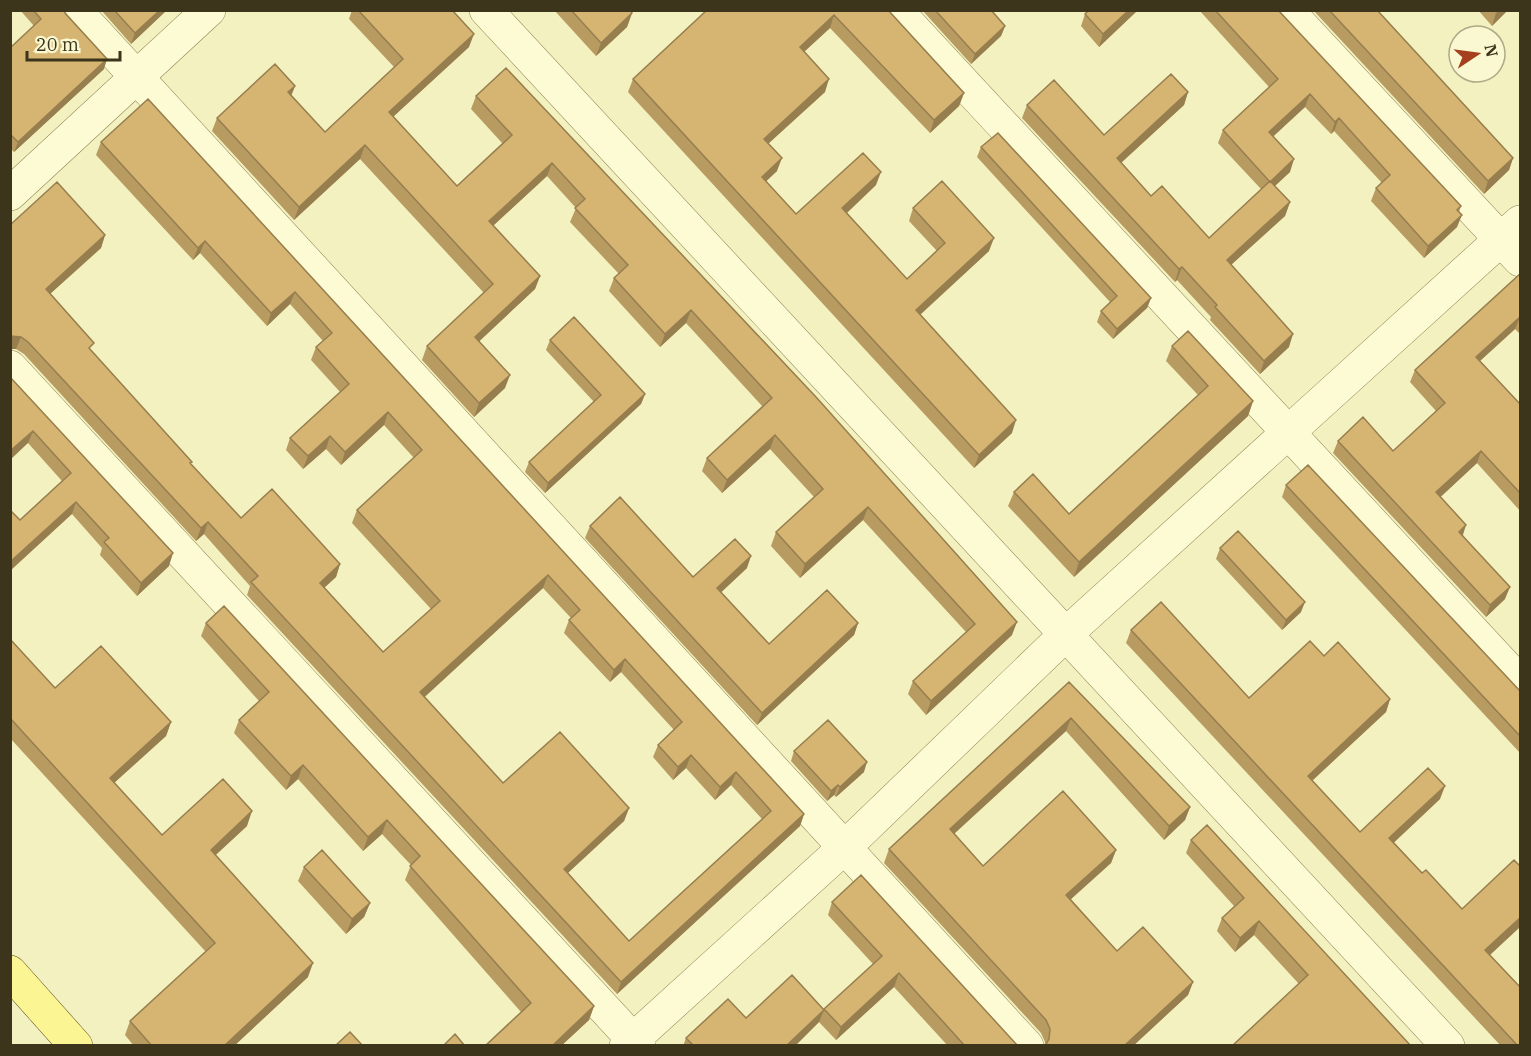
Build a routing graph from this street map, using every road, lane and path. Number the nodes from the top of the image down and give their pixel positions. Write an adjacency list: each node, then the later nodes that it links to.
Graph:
1 (75, 10): 6 (street)
2 (209, 10): 6 (street)
3 (486, 10): 11 (street)
4 (896, 10): 10 (street)
5 (1287, 10): 8 (street)
6 (136, 77): 7 (street); 13 (street)
7 (10, 194)
8 (1514, 240): 10 (street)
9 (10, 367): 15 (street)
10 (1288, 432): 11 (street); 12 (street)
11 (1066, 634): 13 (street); 18 (street)
12 (1521, 682)
13 (845, 847): 15 (street); 17 (street)
14 (10, 972): 16 (main road)
15 (632, 1043)
16 (76, 1046)
17 (1027, 1046)
18 (1448, 1046)

